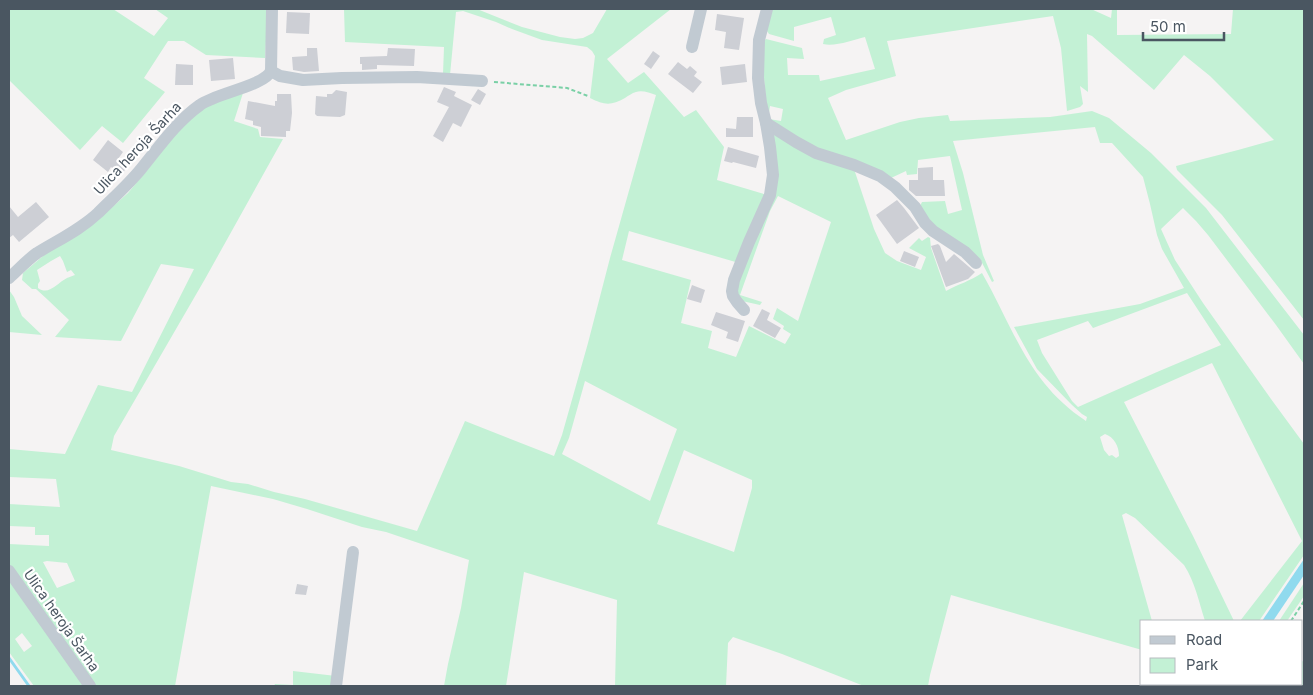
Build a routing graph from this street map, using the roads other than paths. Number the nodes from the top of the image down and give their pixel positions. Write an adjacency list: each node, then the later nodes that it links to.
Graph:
1 (272, 9): 5 (street)
2 (701, 9): 4 (street)
3 (766, 9): 7 (street)
4 (692, 47)
5 (271, 71): 6 (street); 9 (street, Ulica heroja Šarha)
6 (482, 81)
7 (766, 123): 8 (street); 10 (street)
8 (976, 264)
9 (10, 275)
10 (744, 310)
11 (353, 552): 14 (street)
12 (9, 571): 13 (street, Ulica heroja Šarha)
13 (90, 686)
14 (336, 686)

